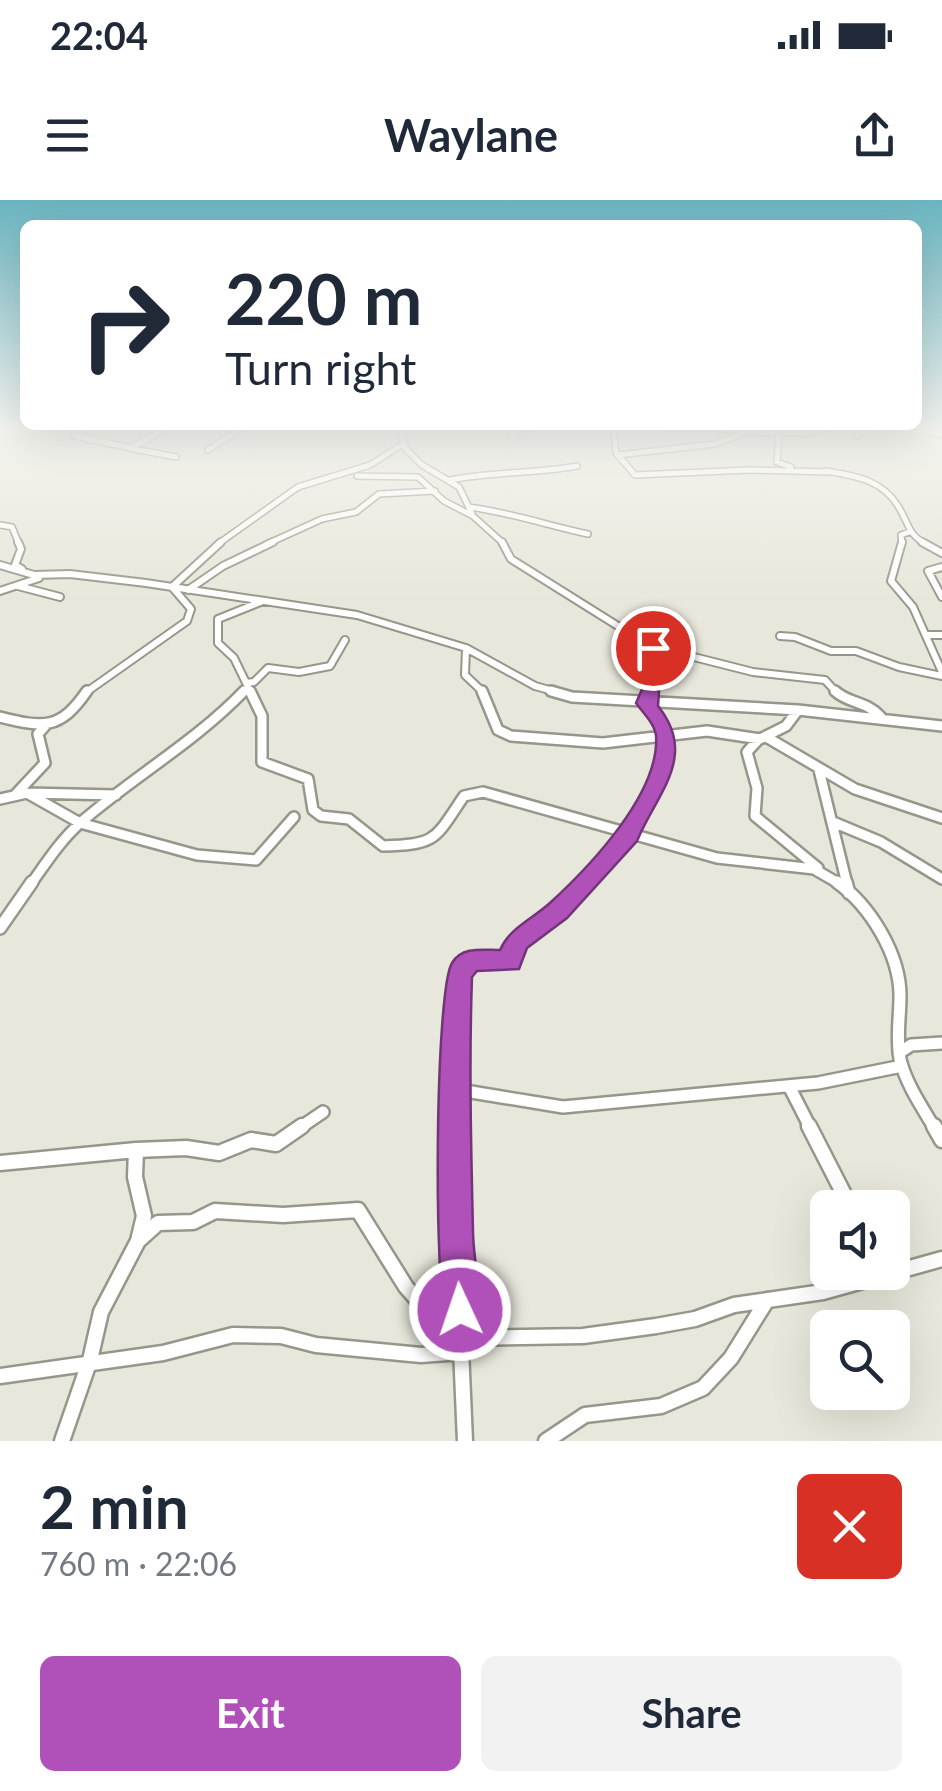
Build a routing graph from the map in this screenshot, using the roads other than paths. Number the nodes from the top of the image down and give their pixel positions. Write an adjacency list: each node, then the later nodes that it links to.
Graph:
1 (299, 485): 16 (street)
2 (429, 485): 5 (street)
3 (456, 485): 6 (street)
4 (878, 485): 9 (street)
5 (435, 491): 7 (street); 17 (street)
6 (469, 507): 7 (street); 10 (street)
7 (473, 516): 30 (street)
8 (0, 525): 14 (street)
9 (908, 532): 11 (street); 22 (street)
10 (588, 534)
11 (942, 553)
12 (0, 565): 14 (street)
13 (942, 567): 20 (street)
14 (50, 575): 15 (street); 16 (street)
15 (15, 585): 18 (street); 19 (street)
16 (172, 587): 17 (street); 34 (street)
17 (188, 590): 21 (street)
18 (0, 591)
19 (60, 597)
20 (942, 597)
21 (262, 601): 26 (street); 29 (street)
22 (926, 635): 24 (street); 28 (street)
23 (780, 636): 28 (street)
24 (942, 636)
25 (345, 640): 29 (street)
26 (466, 648): 30 (street); 36 (street)
27 (686, 655): 33 (street)
28 (942, 674)
29 (247, 685): 40 (street); 46 (street)
30 (647, 704): 31 (street); 36 (street)
31 (798, 710): 33 (street); 37 (street)
32 (0, 717): 34 (street)
33 (881, 717): 35 (street)
34 (45, 726): 39 (street)
35 (942, 726)
36 (666, 738): 37 (street); 46 (street)
37 (764, 739): 38 (street); 47 (street)
38 (819, 770): 43 (street); 44 (street)
39 (22, 794): 40 (street); 41 (street); 45 (street)
40 (118, 795): 45 (street)
41 (0, 800)
42 (294, 817): 45 (street)
43 (942, 818)
44 (833, 822): 48 (street); 49 (street)
45 (80, 823): 50 (street)
46 (626, 834): 47 (street); 54 (street)
47 (821, 870): 49 (street)
48 (942, 879)
49 (849, 894): 52 (street)
50 (0, 928)
51 (942, 1043): 52 (street)
52 (901, 1059): 53 (street); 56 (street)
53 (789, 1086): 54 (street); 59 (street)
54 (453, 1088): 65 (street)
55 (323, 1112): 57 (street)
56 (942, 1140)
57 (136, 1150): 58 (street); 60 (street)
58 (0, 1163)
59 (842, 1190)
60 (138, 1241): 65 (street); 66 (street)
61 (942, 1259): 62 (street)
62 (910, 1268)
63 (830, 1290): 64 (street)
64 (767, 1299): 65 (street); 70 (street)
65 (461, 1345): 66 (street); 69 (street)
66 (90, 1360): 67 (street); 68 (street)
67 (0, 1376)
68 (62, 1441)
69 (465, 1441)
70 (546, 1441)

